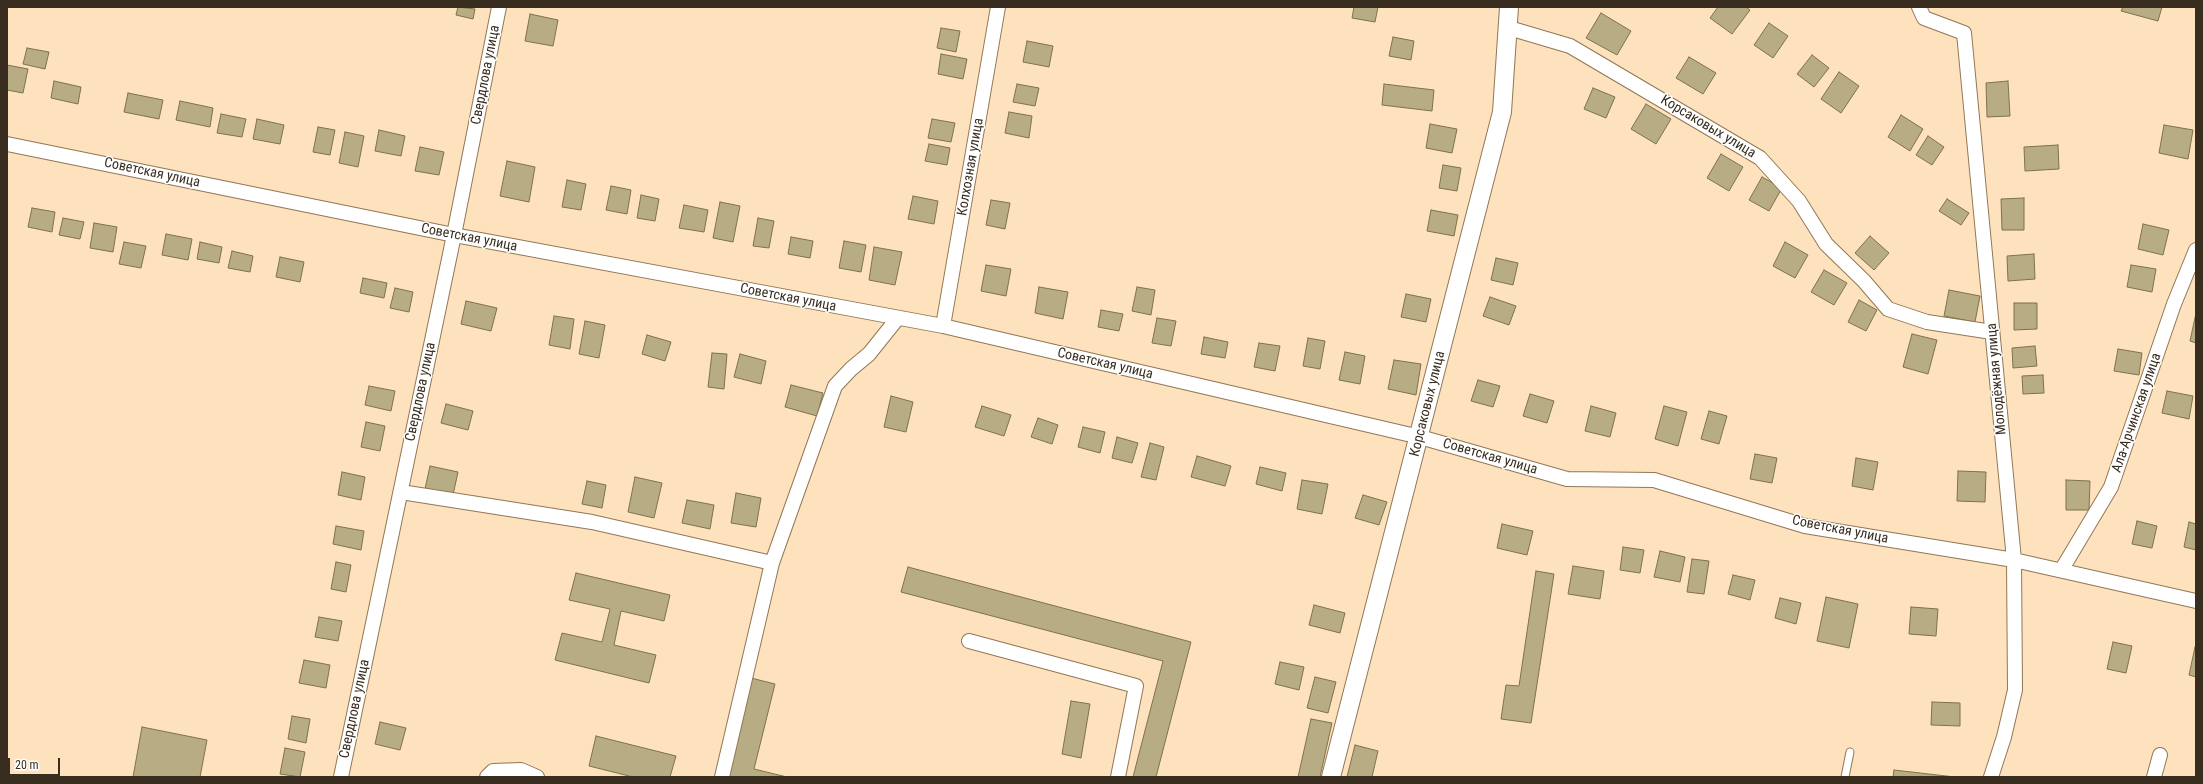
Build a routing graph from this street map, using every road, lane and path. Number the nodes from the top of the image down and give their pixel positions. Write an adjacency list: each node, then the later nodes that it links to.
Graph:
1 (499, 7): 7 (street, Свердлова улица)
2 (998, 7): 10 (street, Колхозная улица)
3 (1509, 7): 5 (street, Корсаковых улица)
4 (1919, 7): 11 (street, Молодёжная улица)
5 (1509, 28): 11 (street, Корсаковых улица); 12 (street, Корсаковых улица)
6 (7, 144): 7 (street, Советская улица)
7 (454, 235): 9 (street, Советская улица); 13 (street, Свердлова улица)
8 (2196, 250): 16 (street, Ала-Арчинская улица)
9 (897, 319): 10 (street, Советская улица); 15 (street)
10 (943, 326): 12 (street, Советская улица)
11 (1992, 332): 14 (street, Молодёжная улица)
12 (1420, 437): 14 (street, Советская улица); 26 (street, Корсаковых улица)
13 (401, 492): 15 (street); 21 (street, Свердлова улица)
14 (2014, 560): 16 (street, Советская улица); 28 (street, Молодёжная улица)
15 (772, 563): 24 (street)
16 (2062, 569): 17 (street, Советская улица)
17 (2196, 601)
18 (969, 641): 25 (street)
19 (1850, 752): 27 (lane)
20 (2160, 755): 29 (street)
21 (341, 777)
22 (488, 777): 23 (street)
23 (537, 777)
24 (722, 777)
25 (1118, 777)
26 (1331, 777)
27 (1845, 777)
28 (1991, 777)
29 (2154, 777)

